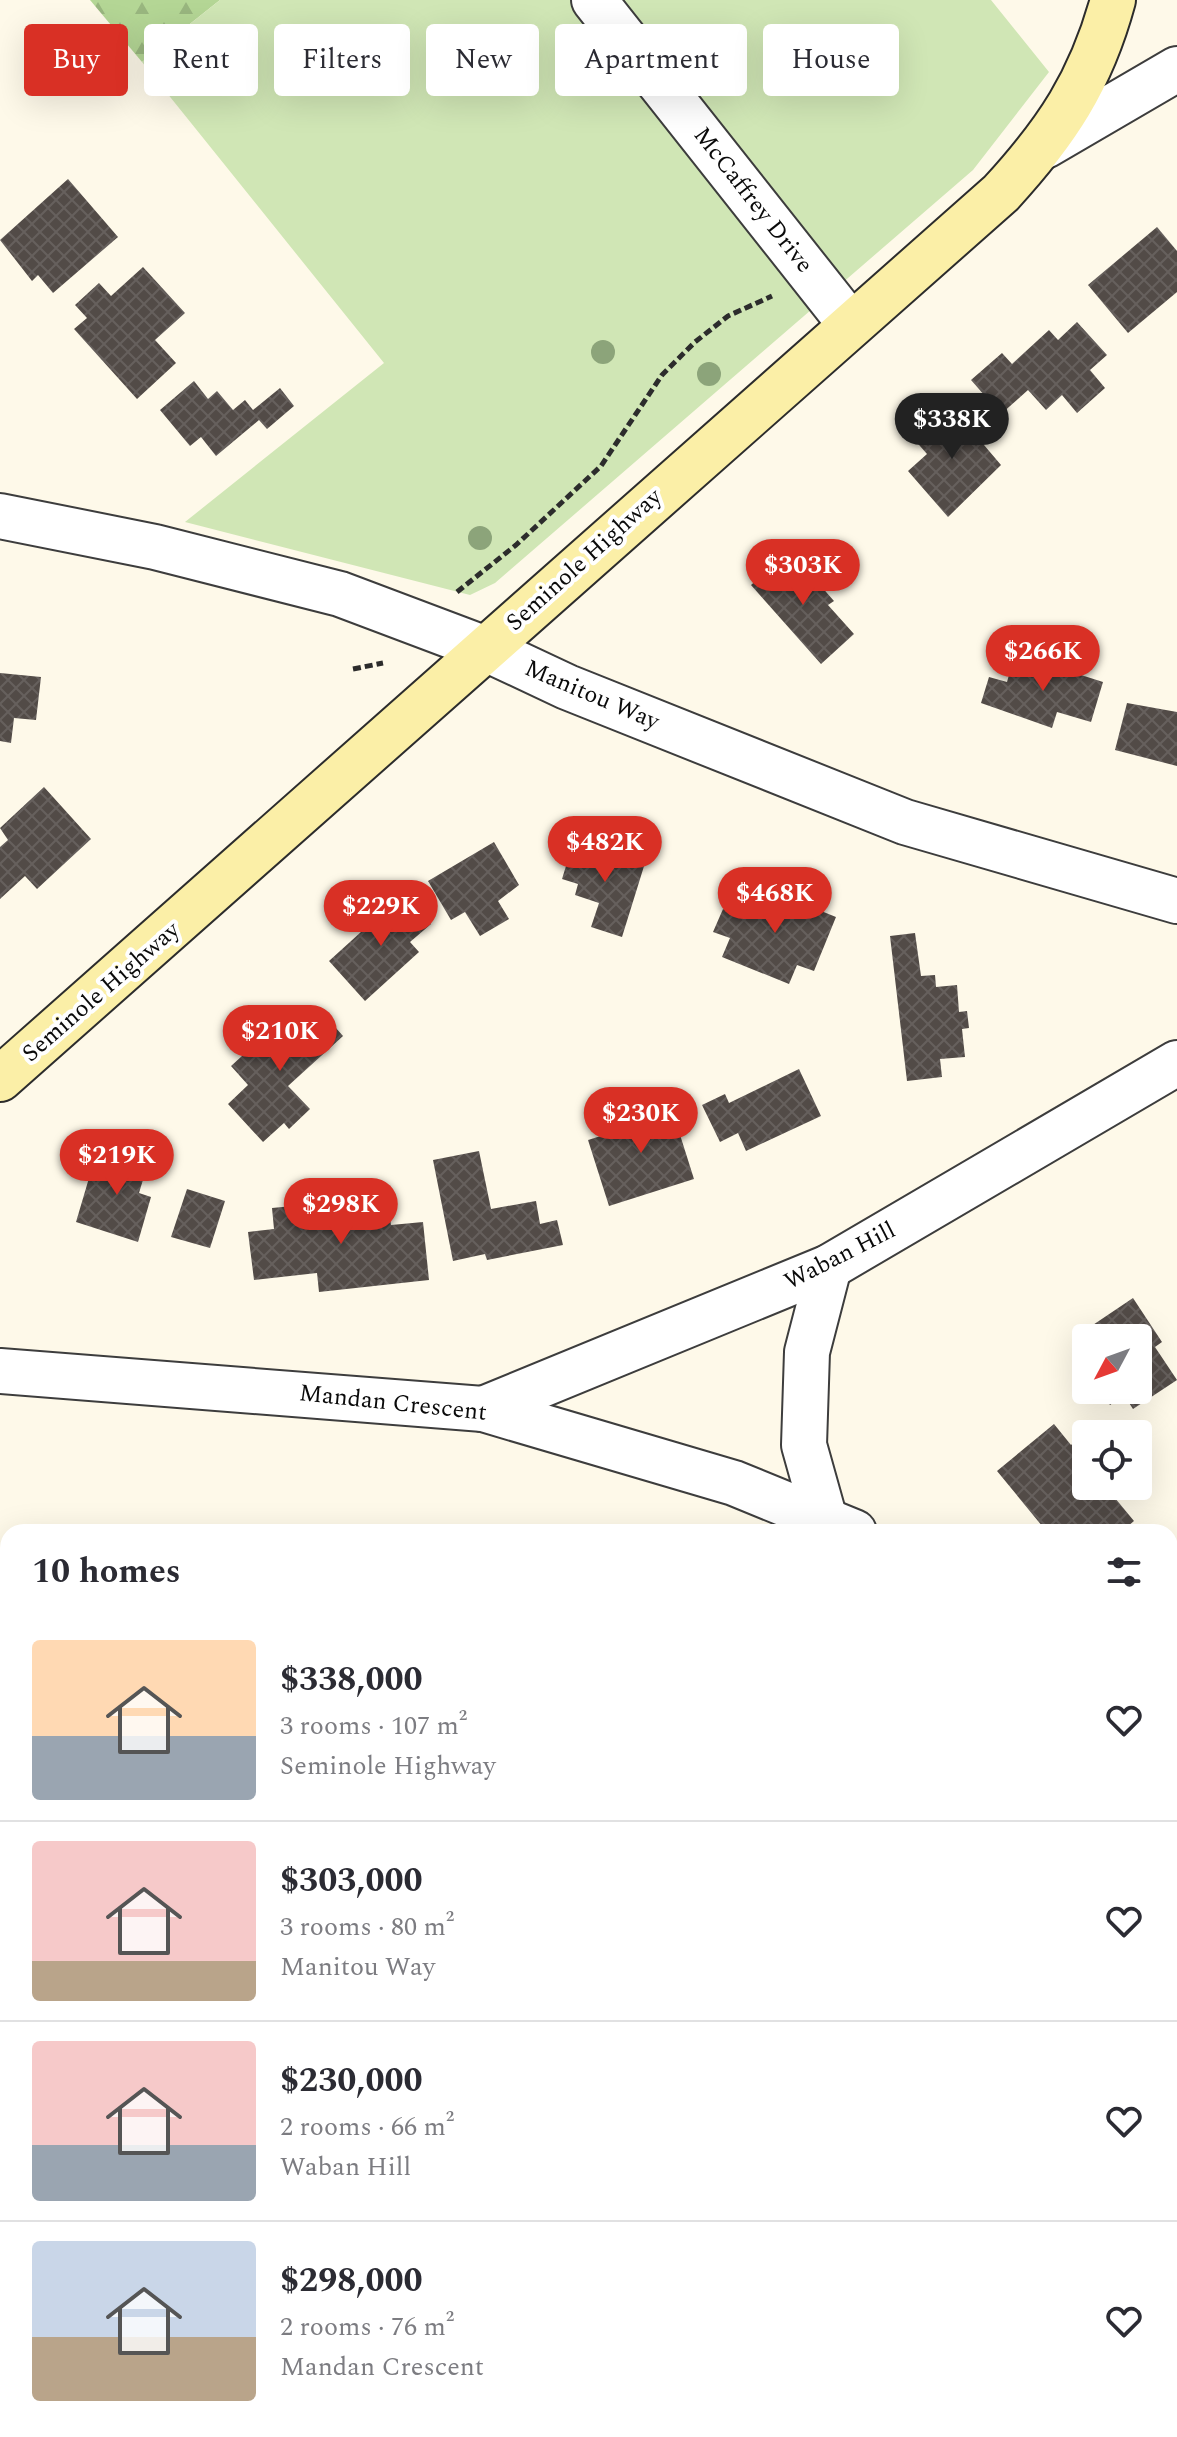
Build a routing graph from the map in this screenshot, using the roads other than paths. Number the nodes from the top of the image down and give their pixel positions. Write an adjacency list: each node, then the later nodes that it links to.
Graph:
1 (594, 0): 5 (street, McCaffrey Drive)
2 (1113, 0): 4 (street, Seminole Highway)
3 (1177, 69): 4 (street)
4 (1045, 146): 5 (street, Seminole Highway)
5 (851, 325): 7 (street, Seminole Highway)
6 (0, 516): 7 (street, Manitou Way)
7 (486, 649): 8 (street, Manitou Way); 10 (street, Seminole Highway)
8 (1177, 901)
9 (1177, 1063): 11 (street, Waban Hill)
10 (0, 1079)
11 (829, 1267): 13 (street, Waban Hill); 15 (street)
12 (3, 1367): 13 (street, Mandan Crescent)
13 (483, 1409): 14 (street, Mandan Crescent)
14 (835, 1524)
15 (839, 1524)

